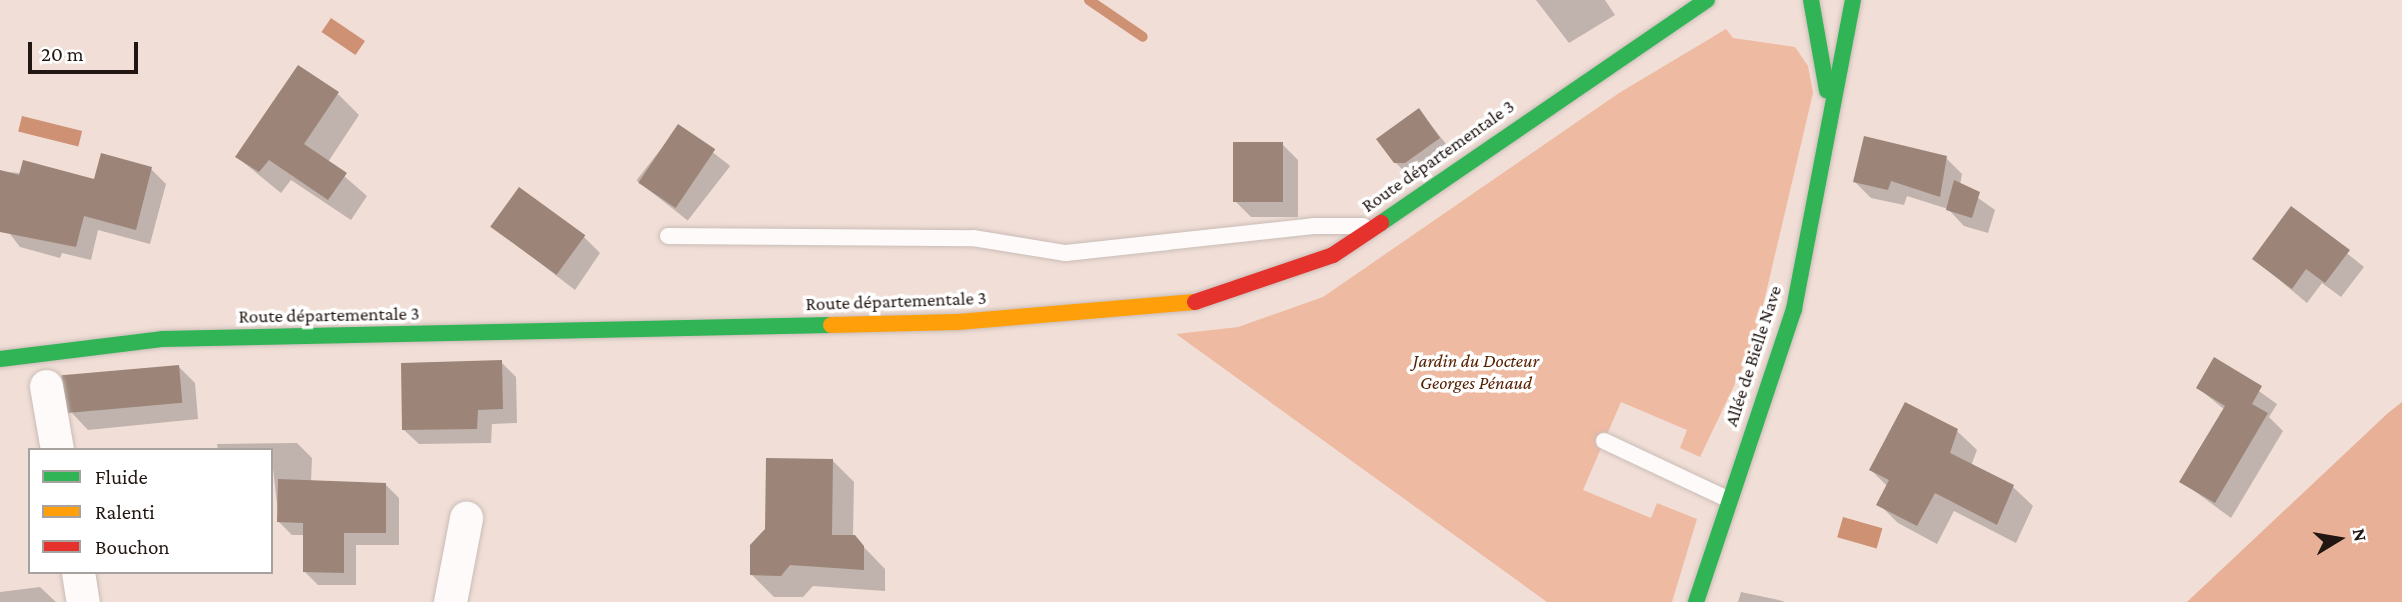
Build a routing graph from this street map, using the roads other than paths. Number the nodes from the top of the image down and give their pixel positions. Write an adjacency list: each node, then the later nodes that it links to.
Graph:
1 (1707, 0): 5 (main road, Route départementale 3)
2 (1811, 0): 4 (main road, Allée de Bielle Nave)
3 (1853, 0): 4 (main road, Allée de Bielle Nave)
4 (1831, 118): 11 (main road, Allée de Bielle Nave)
5 (1374, 226): 6 (lane); 7 (main road, Route départementale 3)
6 (668, 236)
7 (0, 359)
8 (46, 386): 10 (street)
9 (1604, 440): 11 (lane)
10 (57, 448)
11 (1727, 499): 16 (main road, Allée de Bielle Nave)
12 (466, 518): 15 (street)
13 (78, 574): 14 (street)
14 (83, 602)
15 (450, 602)
16 (1696, 602)

